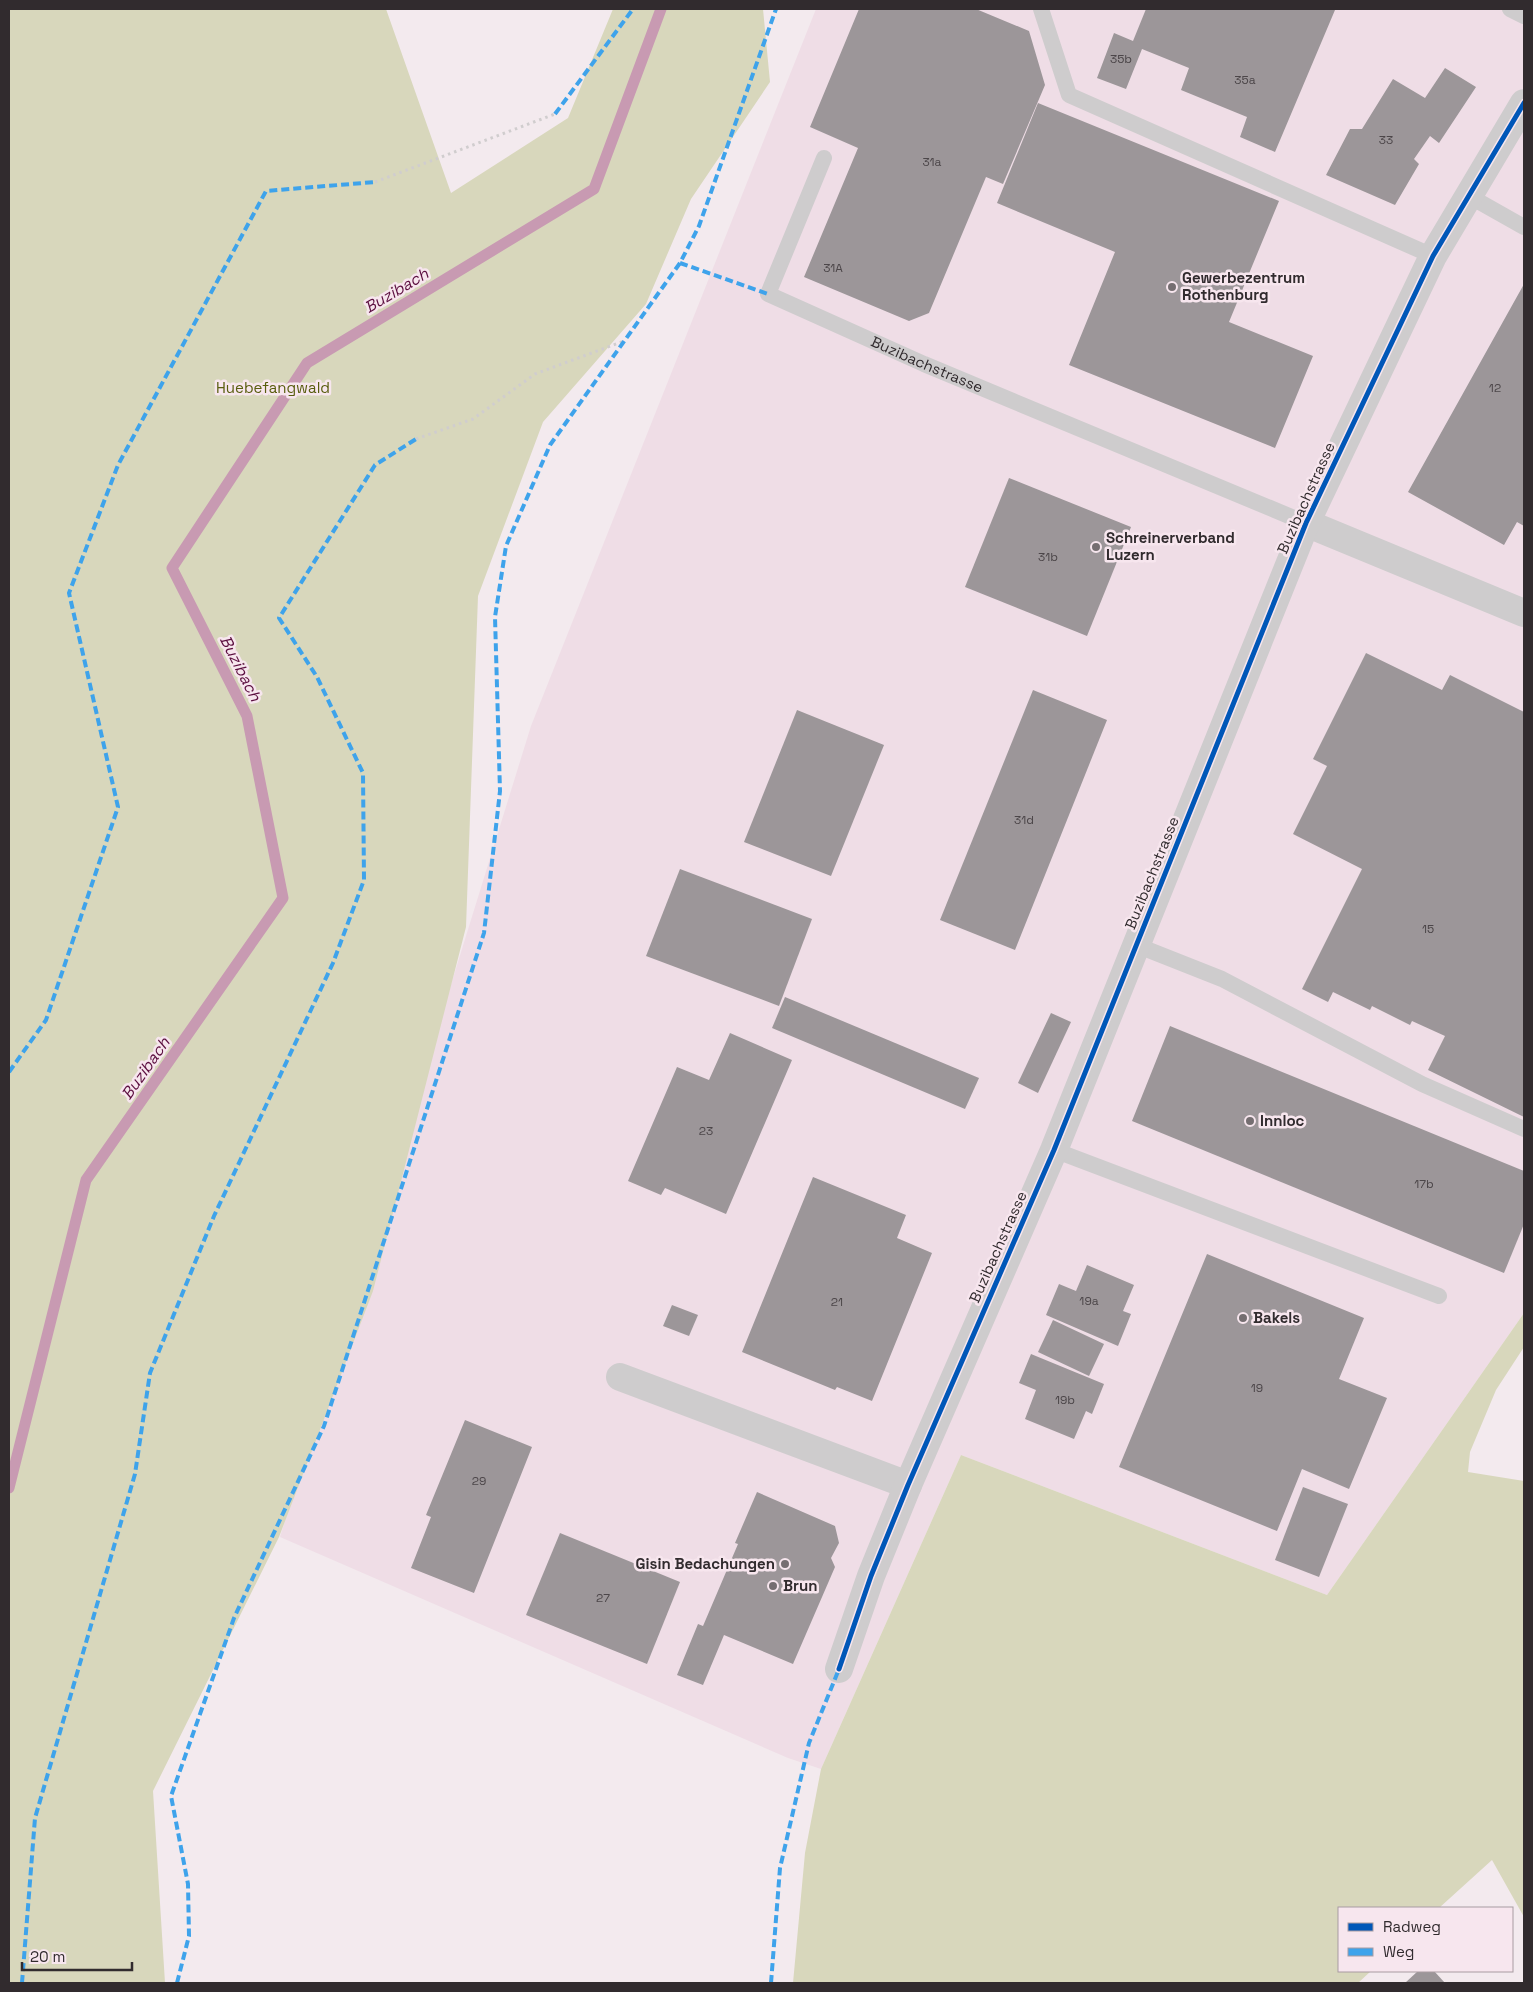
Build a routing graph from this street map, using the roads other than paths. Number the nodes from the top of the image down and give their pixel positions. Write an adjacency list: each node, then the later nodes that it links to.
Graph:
1 (1041, 9): 8 (lane)
2 (1510, 9): 3 (lane)
3 (1524, 16)
4 (1524, 103): 6 (street, Buzibachstrasse)
5 (824, 158): 9 (lane, Buzibachstrasse)
6 (1468, 196): 7 (lane); 8 (street, Buzibachstrasse)
7 (1524, 227)
8 (1433, 256): 9 (street, Buzibachstrasse)
9 (1306, 523): 10 (street, Buzibachstrasse); 11 (street, Buzibachstrasse)
10 (1524, 613)
11 (1136, 945): 12 (lane); 13 (street, Buzibachstrasse)
12 (1524, 1129)
13 (1054, 1150): 14 (lane); 16 (street, Buzibachstrasse)
14 (1440, 1296)
15 (620, 1377): 16 (street)
16 (908, 1485): 17 (street, Buzibachstrasse)
17 (839, 1669)

